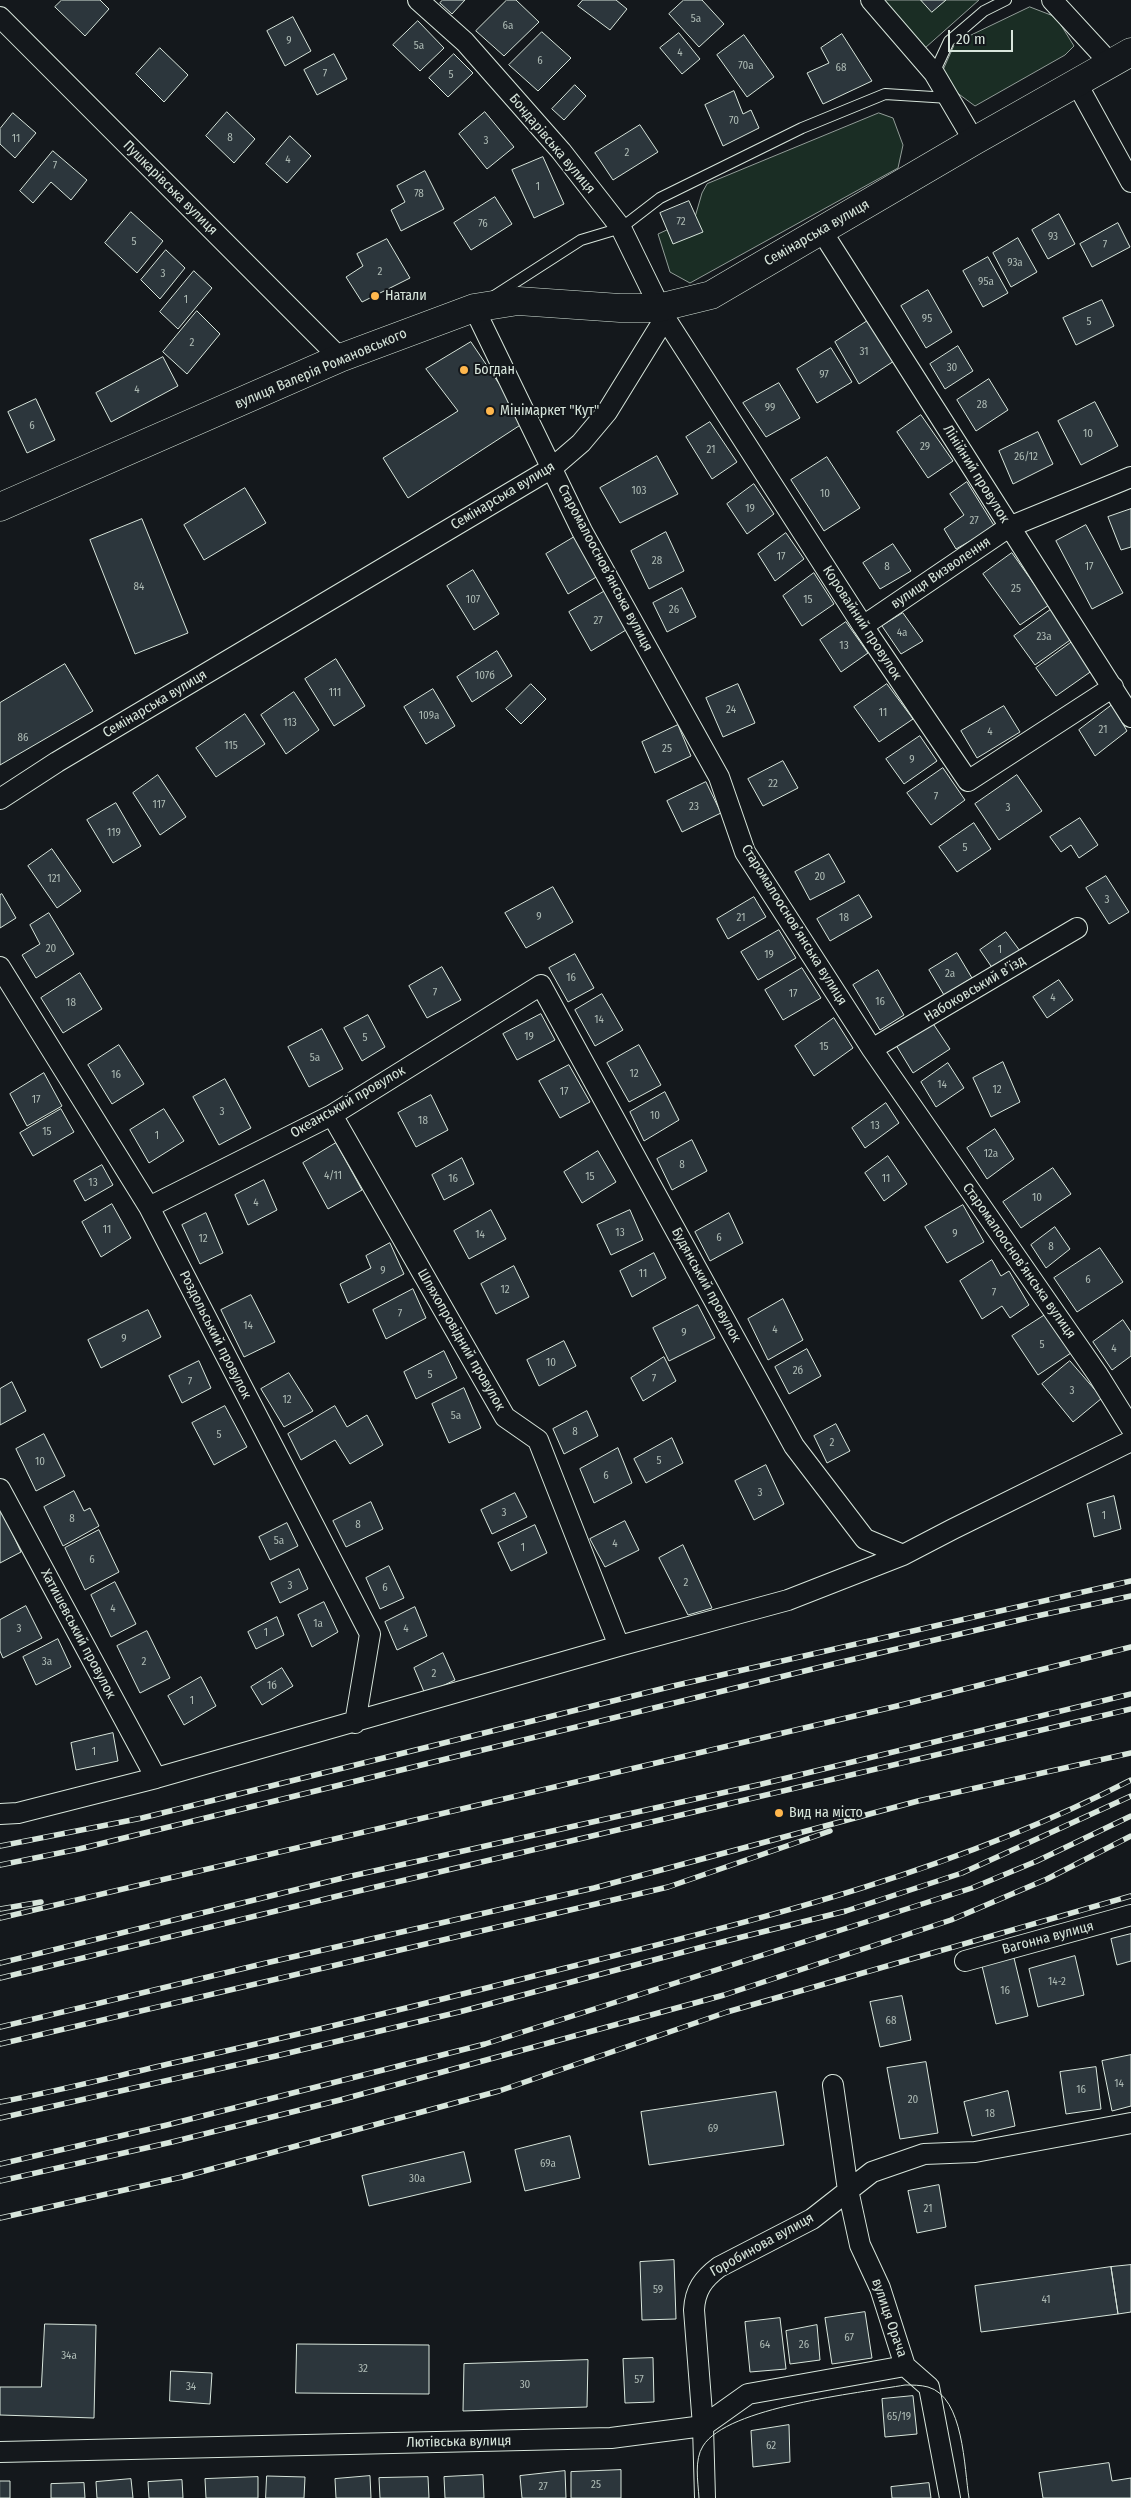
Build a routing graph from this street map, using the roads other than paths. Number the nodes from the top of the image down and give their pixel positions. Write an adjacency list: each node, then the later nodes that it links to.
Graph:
1 (418, 0): 12 (street, Бондарівська вулиця)
2 (871, 0): 7 (street)
3 (1006, 0): 7 (lane)
4 (1052, 0): 6 (street)
5 (0, 17): 16 (street, Пушкарівська вулиця)
6 (1120, 58): 8 (street, Семінарська вулиця)
7 (934, 73): 9 (street)
8 (1076, 82): 10 (street, Семінарська вулиця); 11 (street)
9 (949, 98): 10 (street); 12 (lane)
10 (974, 140): 13 (street, Семінарська вулиця)
11 (1131, 182)
12 (622, 228): 14 (lane); 15 (street, Бондарівська вулиця)
13 (821, 230): 15 (street, Семінарська вулиця); 20 (street, Лінійний провулок)
14 (474, 308): 15 (street, вулиця Валерія Романовського); 16 (street, вулиця Валерія Романовського); 17 (street, Старомалооснов’янська вулиця)
15 (662, 313): 17 (street, Семінарська вулиця); 21 (street, Коровайний провулок)
16 (340, 358): 19 (street, вулиця Валерія Романовського)
17 (552, 468): 24 (street, Семінарська вулиця); 28 (street, Старомалооснов’янська вулиця)
18 (1131, 477): 20 (street, вулиця Визволення)
19 (0, 507)
20 (1009, 527): 21 (street, вулиця Визволення); 22 (street, Лінійний провулок)
21 (863, 626): 22 (street, Коровайний провулок)
22 (1113, 687): 23 (street, Лінійний провулок)
23 (1131, 717)
24 (0, 798)
25 (1077, 928): 28 (street, Набоковський в’їзд)
26 (0, 967): 30 (street, Роздольський провулок)
27 (541, 985): 29 (street, Океанський провулок); 34 (street, Будянський провулок)
28 (872, 1049): 31 (street, Старомалооснов’янська вулиця)
29 (332, 1115): 30 (street, Океанський провулок); 35 (street, Шляхопровідний провулок)
30 (149, 1207): 36 (street, Роздольський провулок)
31 (1131, 1428)
32 (1131, 1441): 34 (street)
33 (0, 1489): 37 (street, Хатишевський провулок)
34 (904, 1555): 35 (street)
35 (619, 1646): 36 (street)
36 (355, 1723): 37 (street)
37 (156, 1778): 38 (street)
38 (0, 1814)
39 (1131, 1915): 40 (street, Вагонна вулиця)
40 (965, 1961)
41 (833, 2085): 43 (street, вулиця Орача)
42 (1131, 2123): 43 (street, Горобинова вулиця)
43 (848, 2190): 44 (street, вулиця Орача); 45 (street, Горобинова вулиця)
44 (905, 2366): 45 (street, Лютівська вулиця); 48 (street, вулиця Орача)
45 (703, 2426): 46 (street, Лютівська вулиця); 47 (street, Горобинова вулиця)
46 (0, 2452)
47 (705, 2498)
48 (950, 2498)

